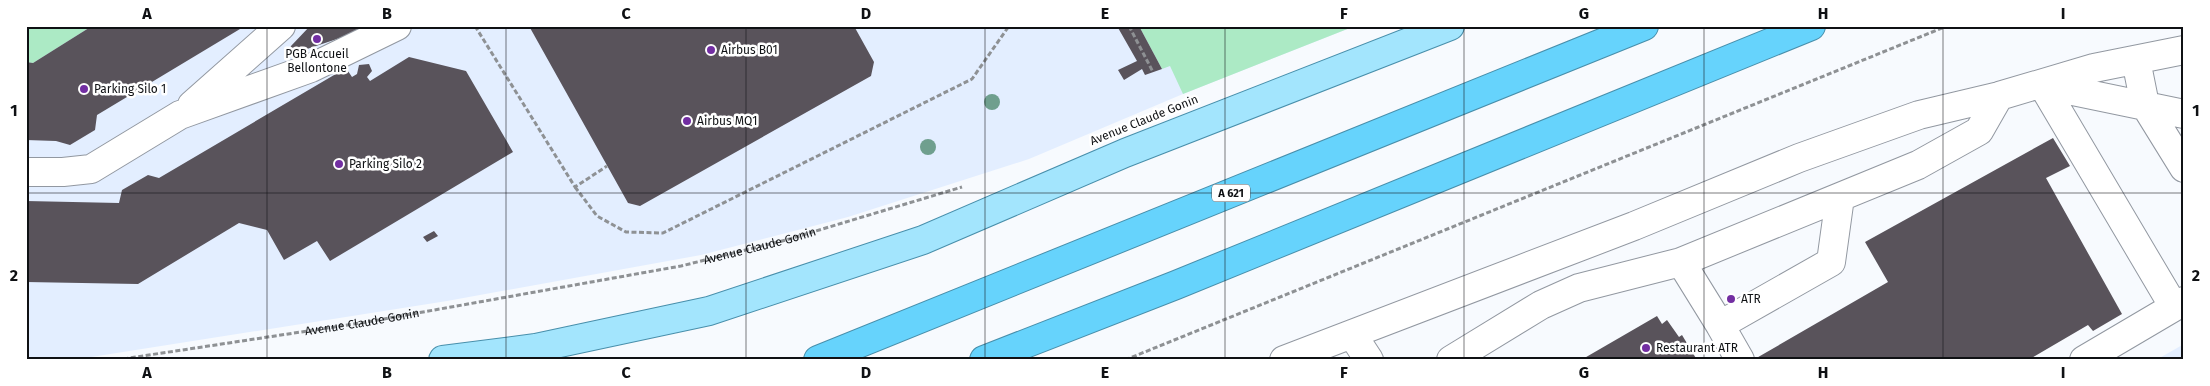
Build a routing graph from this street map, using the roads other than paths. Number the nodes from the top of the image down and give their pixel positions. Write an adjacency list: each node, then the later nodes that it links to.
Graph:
1 (281, 26): 12 (lane)
2 (397, 26): 12 (lane)
3 (1450, 26): 20 (main road, Avenue Claude Gonin)
4 (1644, 26): 21 (highway, A 621)
5 (1811, 26): 22 (highway)
6 (2184, 50): 7 (lane)
7 (2136, 60): 8 (lane); 10 (lane)
8 (2042, 84): 9 (lane); 10 (lane); 17 (lane)
9 (1998, 96): 15 (lane); 19 (lane)
10 (2145, 105): 11 (lane); 13 (lane)
11 (2184, 114)
12 (180, 115): 14 (lane)
13 (2184, 168)
14 (26, 172)
15 (1840, 197): 16 (lane); 18 (lane)
16 (1681, 262): 18 (lane); 25 (lane)
17 (2179, 304): 27 (lane)
18 (1720, 326): 26 (lane)
19 (1352, 334): 23 (lane); 24 (lane)
20 (443, 360)
21 (818, 360)
22 (984, 360)
23 (1284, 360)
24 (1369, 360)
25 (1451, 360)
26 (1740, 360)
27 (2084, 360)

